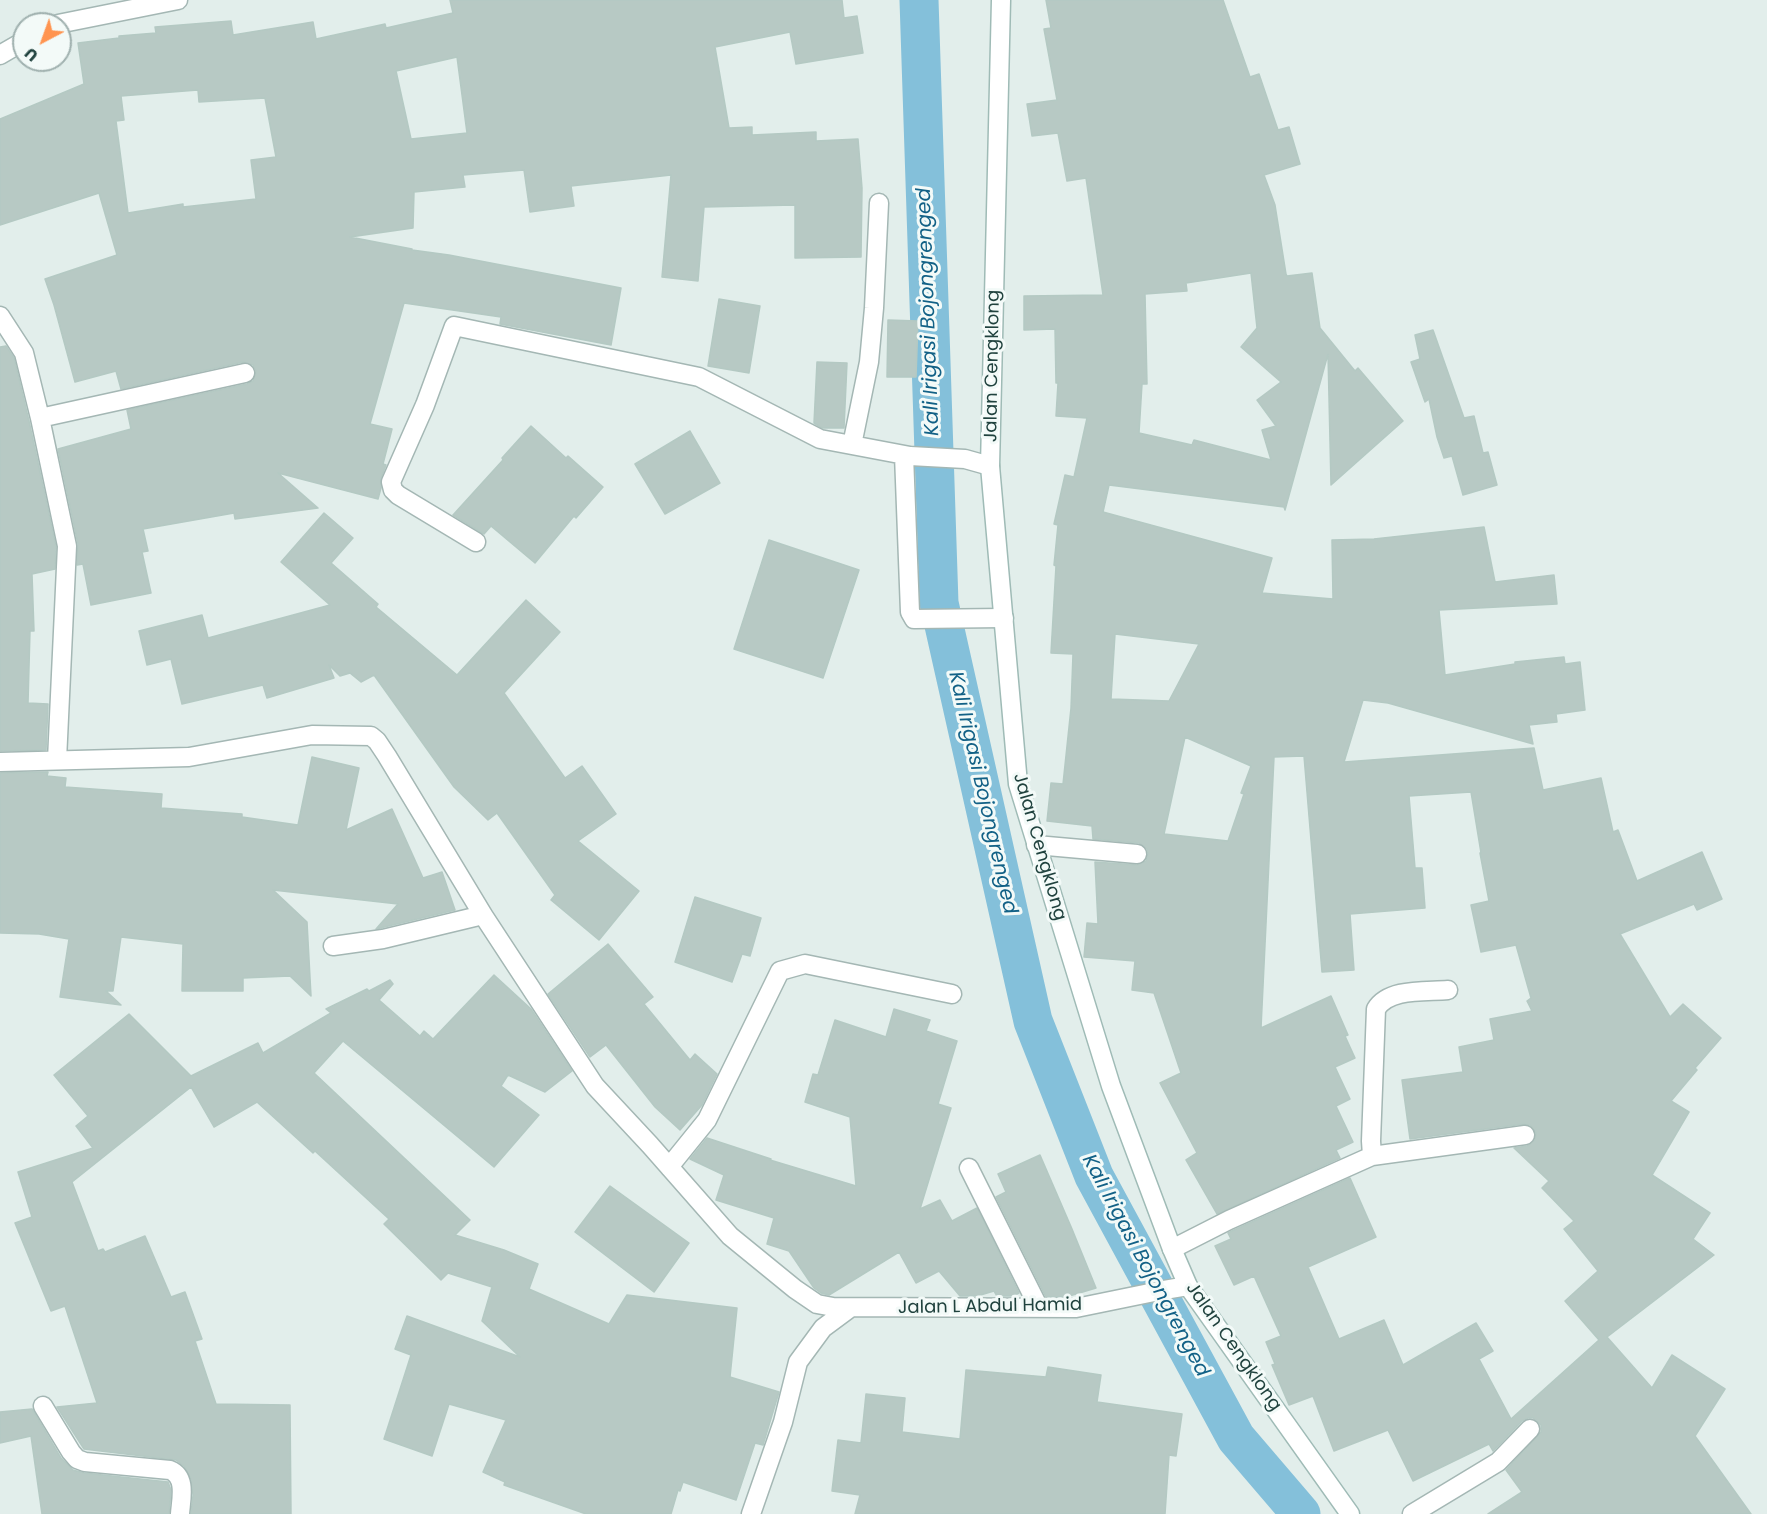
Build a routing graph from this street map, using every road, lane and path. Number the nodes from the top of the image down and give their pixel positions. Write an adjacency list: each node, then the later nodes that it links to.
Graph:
1 (178, 0): 3 (street)
2 (1001, 0): 10 (street, Jalan Cengklong)
3 (72, 21)
4 (879, 202): 8 (street)
5 (0, 316): 7 (street)
6 (245, 373): 7 (street)
7 (40, 418): 13 (street)
8 (852, 445): 9 (street); 11 (street)
9 (907, 456): 10 (street); 12 (street)
10 (990, 466): 12 (street, Jalan Cengklong)
11 (476, 542)
12 (1004, 618): 15 (street, Jalan Cengklong)
13 (57, 760): 14 (street, Jalan L Abdul Hamid); 17 (street, Jalan L Abdul Hamid)
14 (0, 762)
15 (1036, 845): 16 (street); 25 (street, Jalan Cengklong)
16 (1137, 854)
17 (483, 915): 18 (street); 23 (street, Jalan L Abdul Hamid)
18 (333, 946)
19 (1448, 990): 22 (street)
20 (952, 994): 23 (street)
21 (1525, 1135): 22 (street)
22 (1372, 1156): 25 (street)
23 (669, 1167): 27 (street, Jalan L Abdul Hamid)
24 (969, 1168): 28 (street)
25 (1172, 1248): 26 (street, Jalan Cengklong)
26 (1188, 1286): 28 (street, Jalan L Abdul Hamid); 33 (street, Jalan Cengklong)
27 (850, 1308): 28 (street, Jalan L Abdul Hamid); 32 (street)
28 (1039, 1308)
29 (43, 1406): 31 (street)
30 (1530, 1429): 34 (street)
31 (180, 1514)
32 (751, 1514)
33 (1350, 1514)
34 (1412, 1514)

